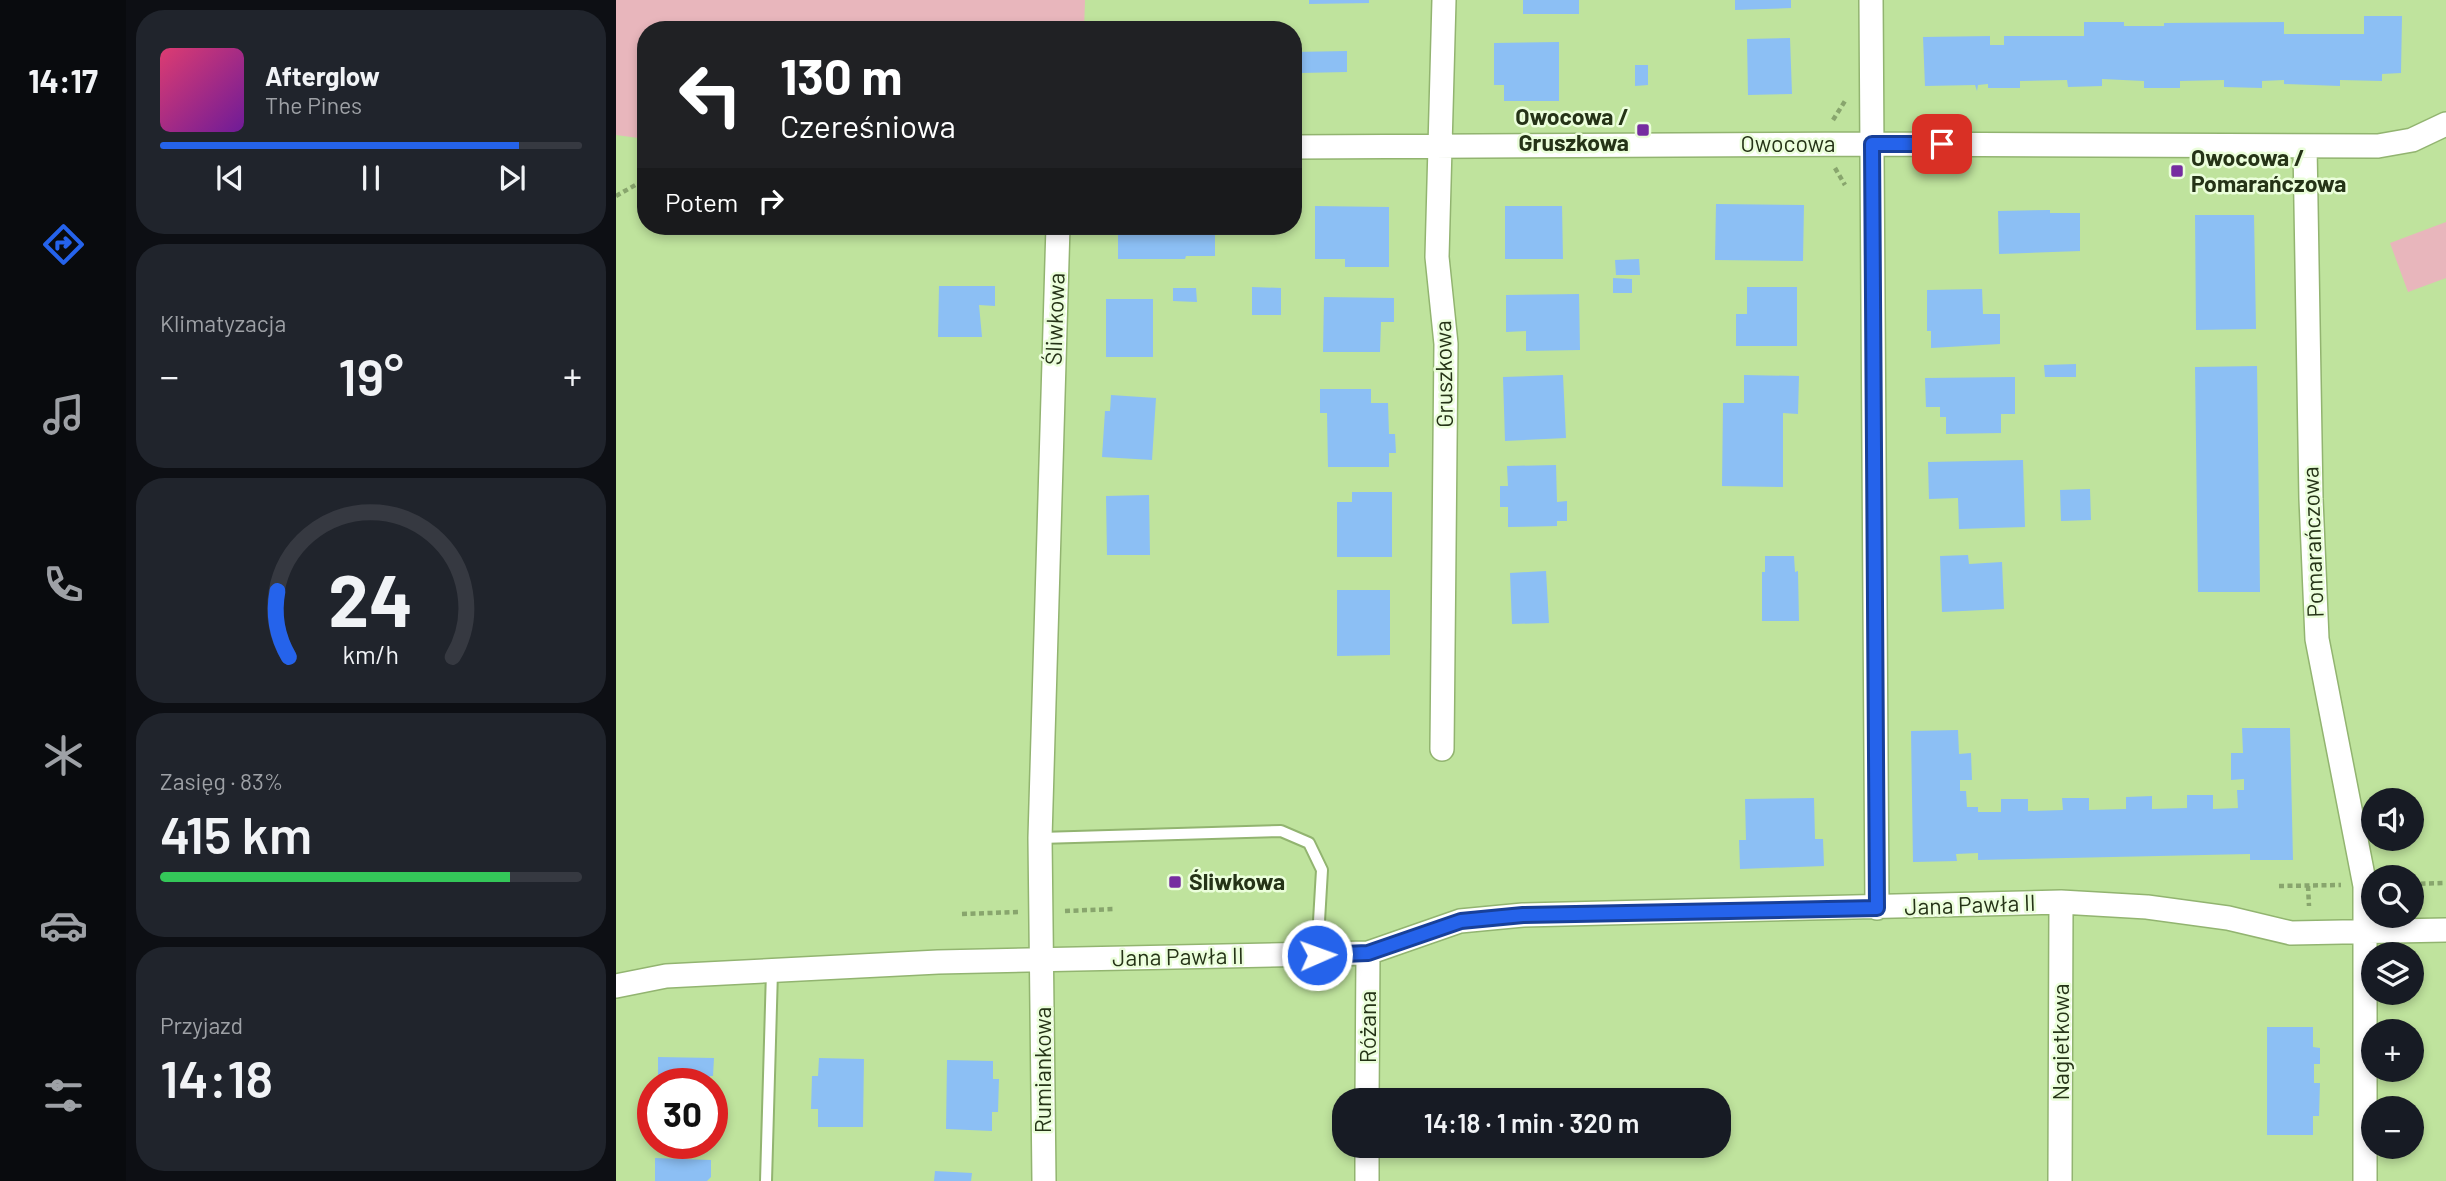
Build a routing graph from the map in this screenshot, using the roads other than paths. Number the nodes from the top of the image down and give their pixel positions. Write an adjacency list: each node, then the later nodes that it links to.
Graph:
1 (1444, 0): 5 (street, Gruszkowa)
2 (1871, 0): 4 (street)
3 (2446, 124): 6 (street, Owocowa)
4 (1872, 144): 5 (street, Owocowa); 6 (street, Owocowa); 12 (street)
5 (1439, 146): 7 (street, Owocowa); 9 (street, Gruszkowa)
6 (2305, 146): 14 (street, Pomarańczowa)
7 (1302, 147)
8 (1058, 235): 10 (street, Śliwkowa)
9 (1442, 749)
10 (1040, 838): 16 (lane); 17 (street, Śliwkowa)
11 (2061, 902): 12 (street, Jana Pawła II); 14 (street, Jana Pawła II); 25 (street, Nagietkowa)
12 (1877, 908): 15 (street, Jana Pawła II)
13 (2446, 930): 14 (street, Jana Pawła II)
14 (2367, 933): 26 (street, Pomarańczowa)
15 (1368, 953): 16 (street, Jana Pawła II); 20 (street, Różana)
16 (1317, 955): 17 (street, Jana Pawła II)
17 (1043, 959): 18 (street, Jana Pawła II); 23 (street, Rumiankowa)
18 (772, 971): 19 (street, Jana Pawła II); 22 (lane)
19 (616, 986)
20 (1367, 1088)
21 (1367, 1158): 24 (street)
22 (766, 1181)
23 (1044, 1181)
24 (1367, 1181)
25 (2060, 1181)
26 (2365, 1181)

